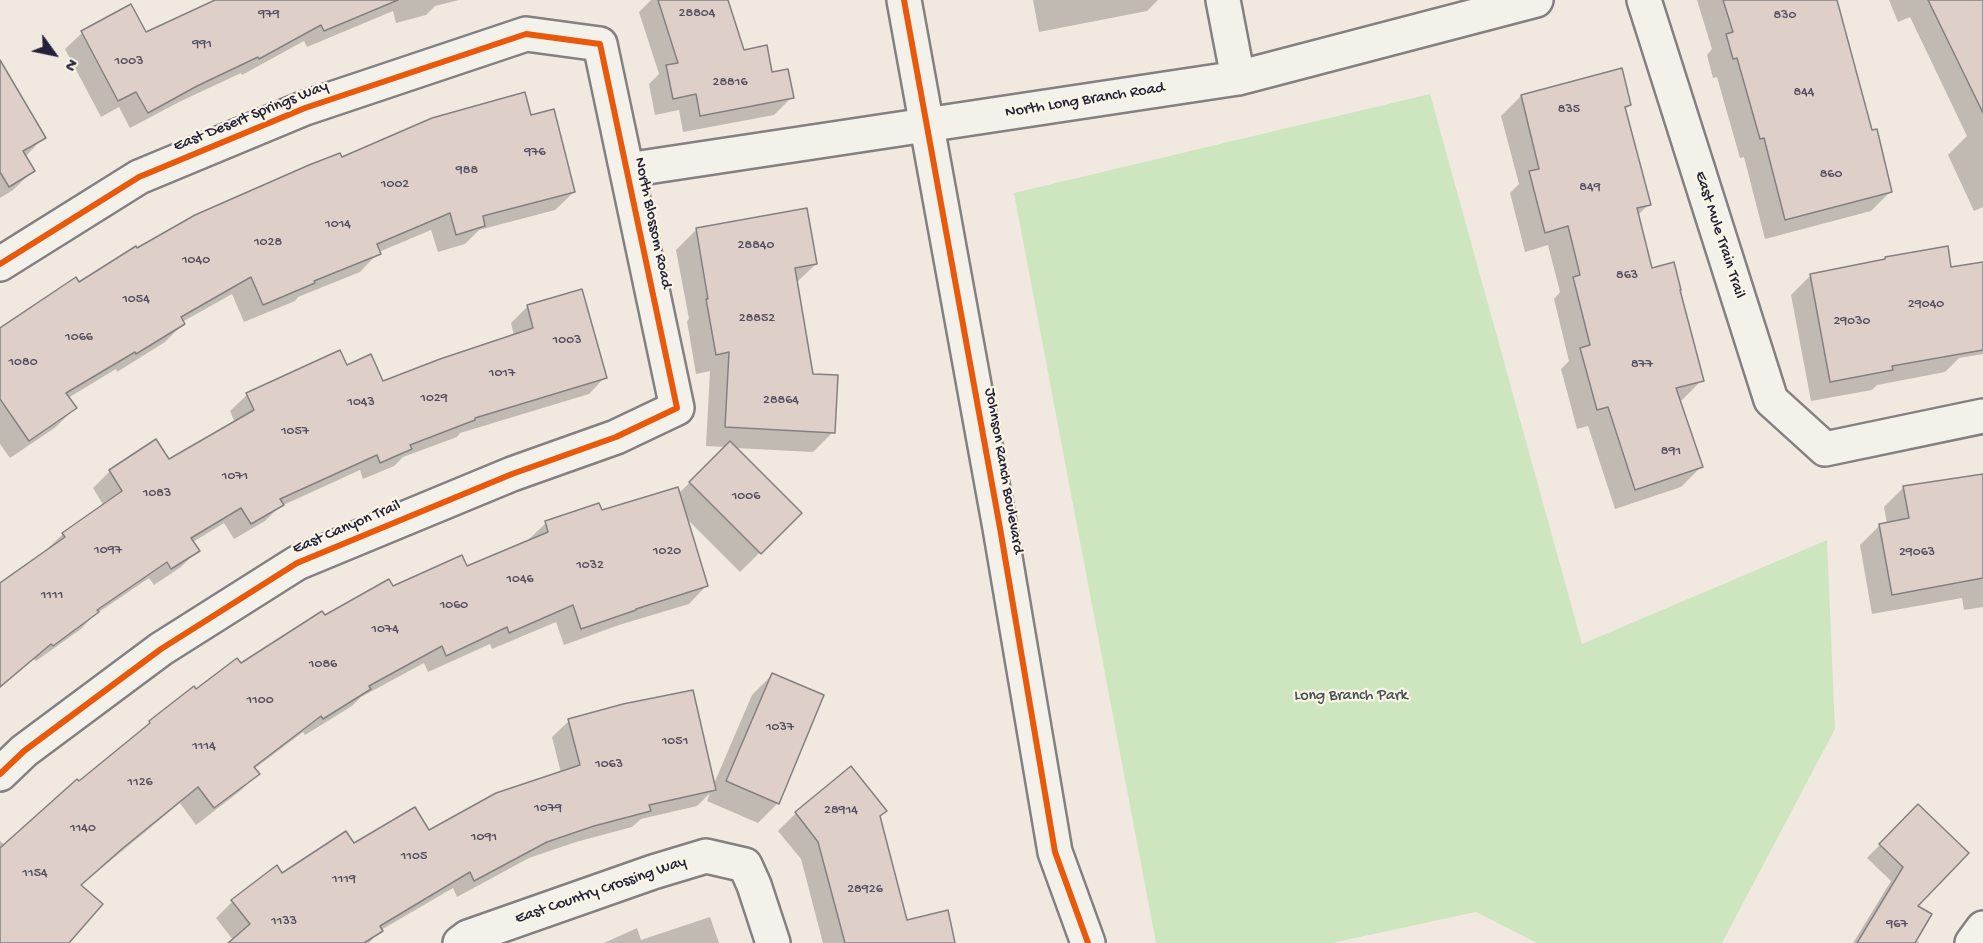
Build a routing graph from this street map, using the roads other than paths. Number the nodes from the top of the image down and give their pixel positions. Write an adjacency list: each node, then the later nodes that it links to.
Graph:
1 (904, 0): 7 (street, Johnson Ranch Boulevard)
2 (1222, 0): 6 (street)
3 (1536, 0): 6 (street, North Long Branch Road)
4 (1644, 0): 11 (street, East Mule Train Trail)
5 (600, 44): 8 (street, North Blossom Road); 9 (street, East Desert Springs Way)
6 (1238, 78): 7 (street, North Long Branch Road)
7 (926, 124): 8 (street, North Long Branch Road); 16 (street, Johnson Ranch Boulevard)
8 (627, 170): 10 (street, North Blossom Road)
9 (0, 264)
10 (677, 408): 12 (street, East Canyon Trail)
11 (1983, 416)
12 (0, 774)
13 (1983, 928): 17 (street)
14 (460, 943): 15 (street, East Country Crossing Way)
15 (772, 943)
16 (1088, 943)
17 (1972, 943)

